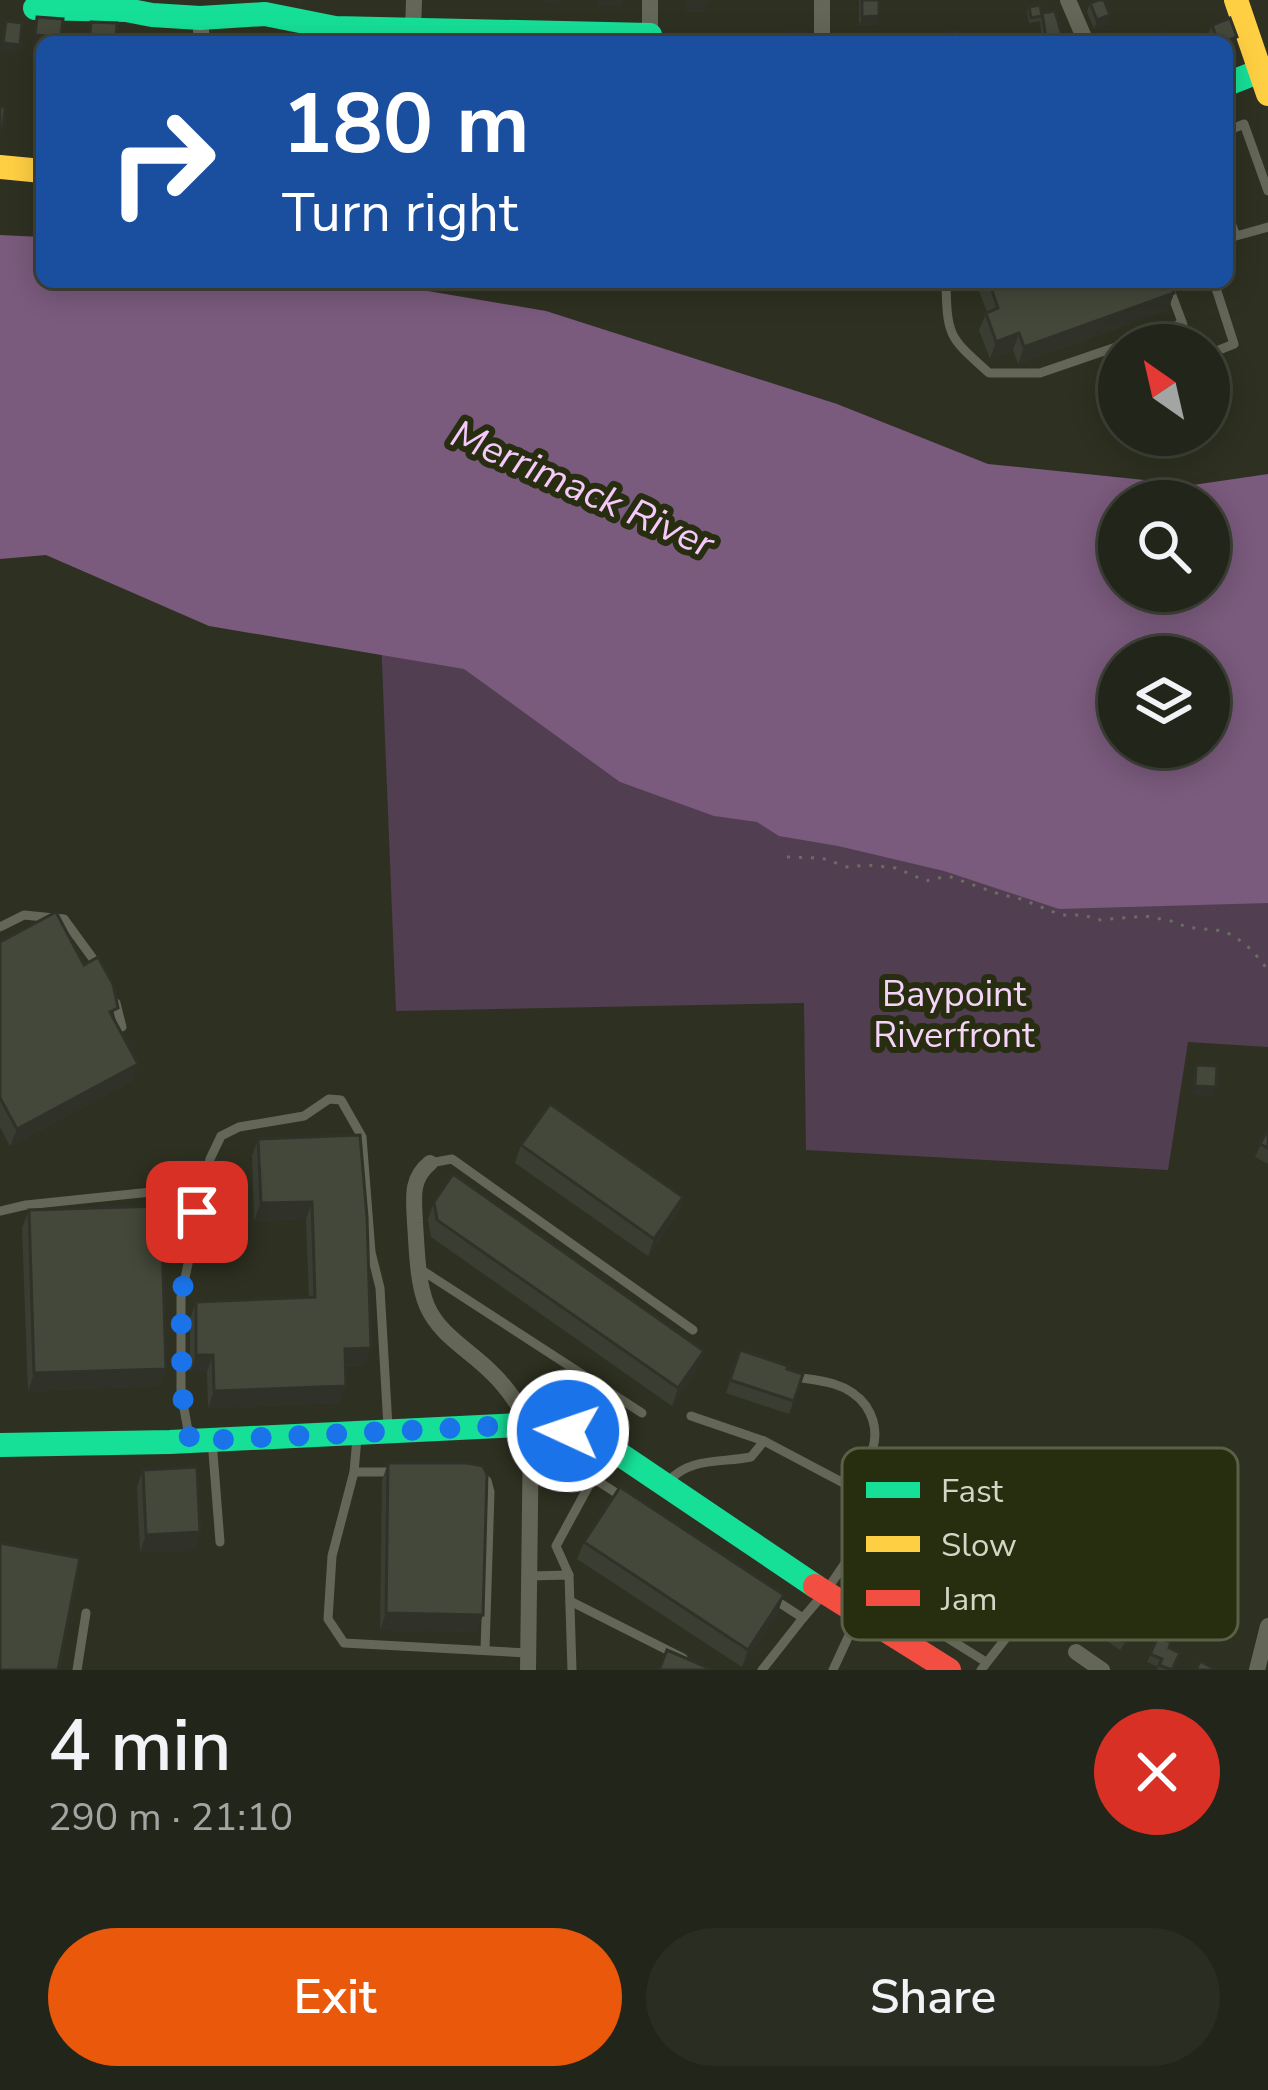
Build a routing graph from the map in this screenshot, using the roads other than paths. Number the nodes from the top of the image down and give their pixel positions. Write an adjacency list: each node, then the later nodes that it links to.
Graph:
1 (414, 0): 10 (street)
2 (650, 0): 12 (street)
3 (822, 0): 13 (street)
4 (1068, 0): 14 (street)
5 (1236, 0): 15 (street)
6 (126, 5): 8 (street); 9 (street)
7 (265, 7): 9 (street); 10 (street)
8 (34, 8)
9 (201, 30)
10 (412, 31): 11 (street)
11 (561, 36)
12 (650, 36)
13 (823, 36)
14 (1083, 36)
15 (1266, 78): 16 (street)
16 (1233, 84)
17 (1233, 129): 20 (lane)
18 (0, 167): 19 (street)
19 (36, 170)
20 (1268, 191)
21 (1233, 226): 22 (lane)
22 (1268, 227)
23 (946, 288): 29 (lane)
24 (1169, 288): 26 (lane)
25 (1216, 288): 28 (lane)
26 (1182, 322): 27 (lane)
27 (1179, 324)
28 (1228, 324)
29 (1098, 354)
30 (0, 927): 31 (lane)
31 (102, 971)
32 (112, 986): 33 (lane)
33 (122, 1027)
34 (430, 1162): 37 (street); 38 (lane)
35 (152, 1192): 36 (lane)
36 (0, 1211)
37 (420, 1269): 40 (lane); 42 (street)
38 (693, 1330)
39 (795, 1377): 48 (lane)
40 (641, 1413)
41 (691, 1417): 46 (lane)
42 (531, 1426): 43 (street); 49 (street); 60 (street)
43 (388, 1433): 44 (street); 45 (lane)
44 (357, 1434): 45 (street); 51 (lane)
45 (201, 1440): 47 (street); 57 (lane)
46 (764, 1441): 54 (lane); 55 (lane)
47 (0, 1445)
48 (874, 1448)
49 (613, 1450): 53 (lane); 55 (street)
50 (414, 1471): 51 (lane)
51 (354, 1472): 73 (lane)
52 (467, 1473): 73 (lane)
53 (593, 1478): 56 (lane); 59 (lane)
54 (842, 1483)
55 (665, 1486): 61 (street)
56 (632, 1504)
57 (220, 1542)
58 (842, 1568): 61 (lane)
59 (569, 1575): 60 (lane); 65 (lane)
60 (530, 1576): 76 (street)
61 (833, 1581): 62 (lane); 63 (street); 67 (lane)
62 (842, 1586)
63 (842, 1592)
64 (765, 1593): 67 (lane)
65 (570, 1601): 75 (lane); 80 (lane)
66 (86, 1613): 78 (lane)
67 (803, 1618): 81 (lane)
68 (1268, 1626): 85 (street)
69 (847, 1640): 82 (lane)
70 (902, 1640): 83 (street)
71 (938, 1640): 77 (lane)
72 (1004, 1640): 77 (lane)
73 (485, 1651): 76 (lane)
74 (1076, 1652): 84 (street)
75 (688, 1660)
76 (528, 1662)
77 (984, 1666)
78 (78, 1669): 79 (lane)
79 (94, 1670)
80 (572, 1670)
81 (762, 1670)
82 (833, 1670)
83 (949, 1670)
84 (1102, 1670)
85 (1257, 1670)

